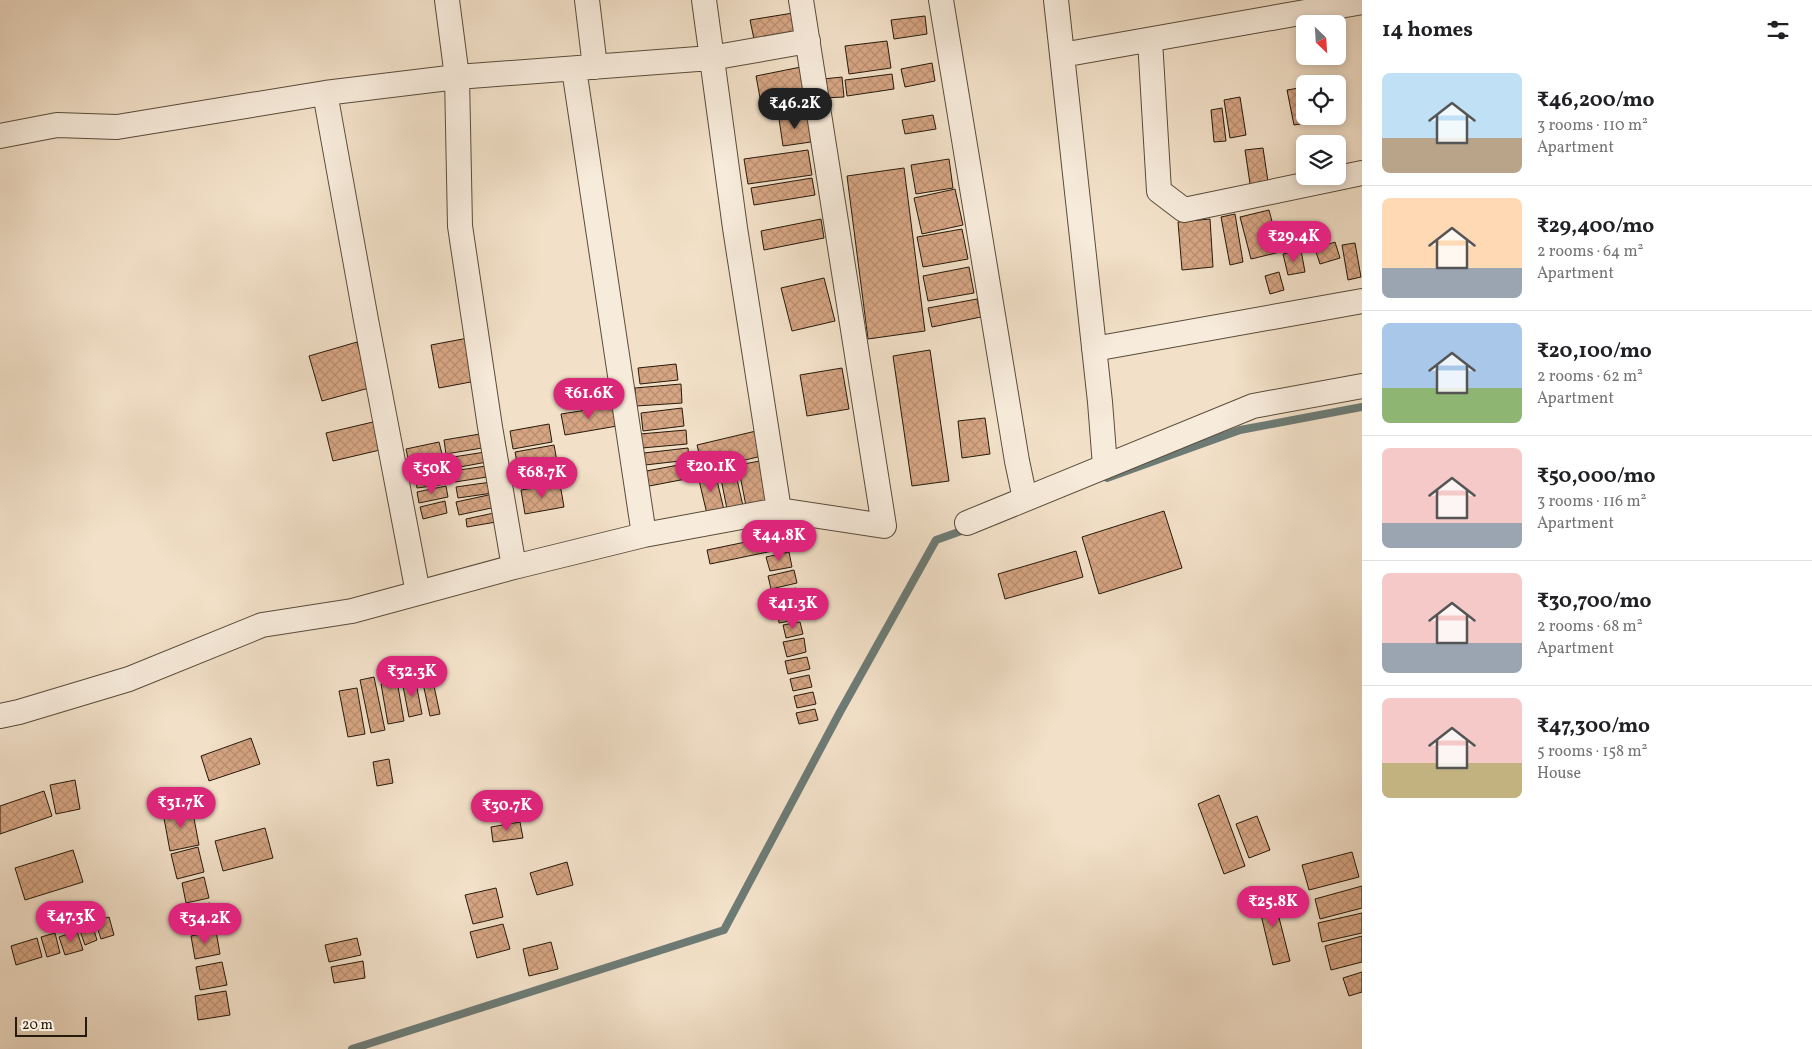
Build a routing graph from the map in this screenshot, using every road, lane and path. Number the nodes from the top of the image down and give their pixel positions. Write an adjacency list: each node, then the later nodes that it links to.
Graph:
1 (447, 0): 13 (street)
2 (587, 0): 12 (street)
3 (704, 0): 11 (street)
4 (801, 0): 8 (street)
5 (942, 0): 21 (street)
6 (1056, 0): 10 (street)
7 (1362, 2): 9 (street)
8 (808, 40): 11 (street); 22 (street)
9 (1150, 40): 10 (street); 16 (street)
10 (1062, 56): 18 (street)
11 (711, 58): 12 (street); 22 (street)
12 (585, 68): 13 (street); 24 (street)
13 (457, 77): 14 (street); 25 (street)
14 (326, 93): 15 (street); 26 (street)
15 (0, 136)
16 (1362, 173)
17 (1362, 300): 18 (street)
18 (1094, 349): 20 (street)
19 (1362, 386): 20 (street)
20 (1105, 466): 21 (street)
21 (1025, 499): 23 (street)
22 (779, 510): 24 (street)
23 (967, 523)
24 (644, 536): 25 (street)
25 (514, 567): 26 (street)
26 (418, 593): 27 (street)
27 (0, 716)

